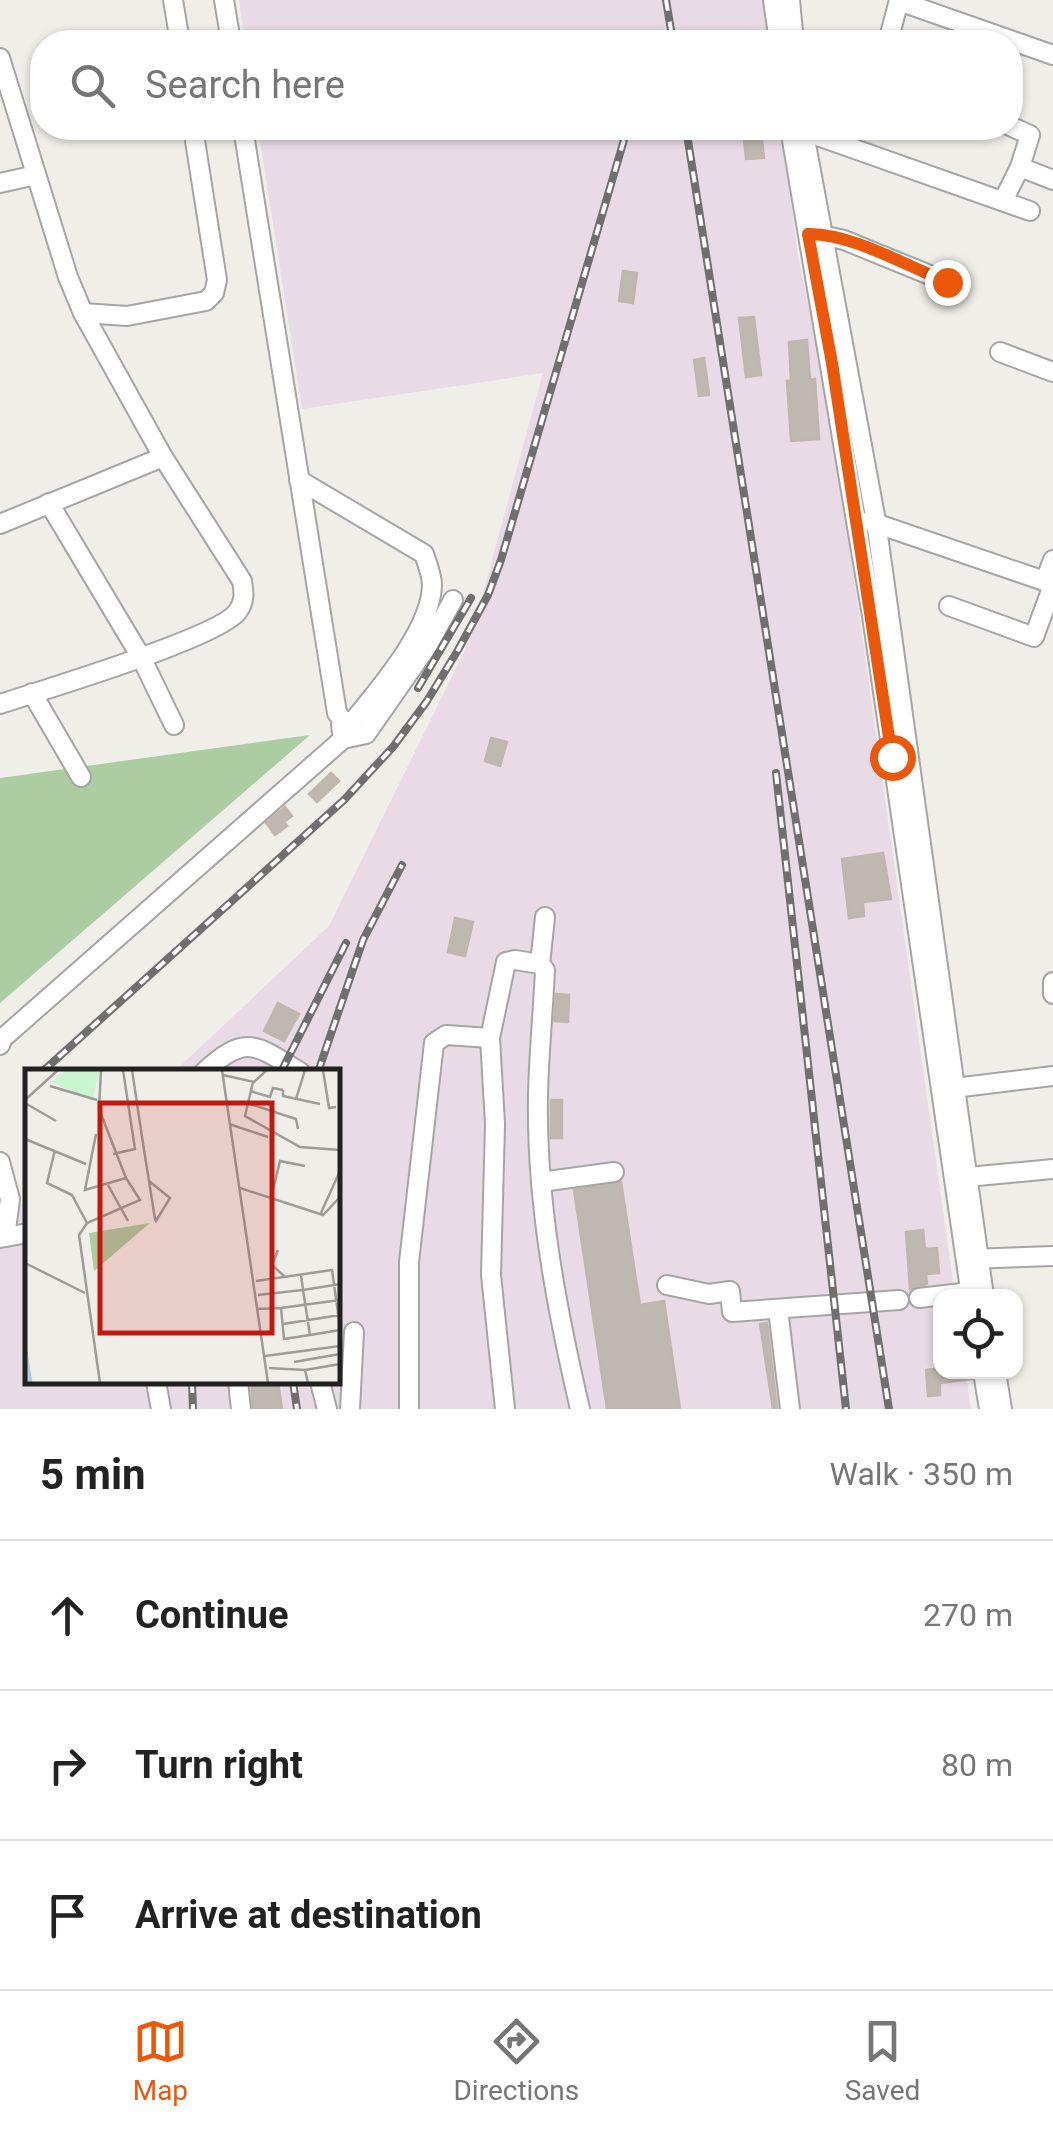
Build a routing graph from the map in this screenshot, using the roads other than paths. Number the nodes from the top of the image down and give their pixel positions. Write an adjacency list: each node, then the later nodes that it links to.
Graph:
1 (173, 0): 6 (street)
2 (224, 0): 7 (street)
3 (773, 0): 8 (street)
4 (790, 0): 9 (street)
5 (899, 1): 10 (street); 11 (street)
6 (178, 30)
7 (229, 30)
8 (777, 30)
9 (793, 30)
10 (891, 30)
11 (982, 30)
12 (1023, 44): 13 (street)
13 (1053, 55)
14 (0, 58): 21 (street)
15 (1023, 132): 20 (street)
16 (195, 140): 28 (street)
17 (246, 140): 32 (street)
18 (800, 140): 26 (street)
19 (832, 140): 24 (street)
20 (1020, 167): 22 (street); 24 (street)
21 (36, 175): 23 (street); 28 (street)
22 (1053, 180)
23 (0, 183)
24 (1003, 201): 25 (street)
25 (1030, 211)
26 (815, 234): 27 (street); 34 (street)
27 (947, 282)
28 (83, 313): 31 (street)
29 (1000, 352): 30 (street)
30 (1053, 372)
31 (163, 457): 33 (street); 40 (street)
32 (299, 480): 44 (street); 44 (street)
33 (49, 504): 35 (street); 40 (street)
34 (866, 521): 37 (street); 55 (street); 63 (street)
35 (0, 524)
36 (1053, 560): 37 (street)
37 (1050, 583): 39 (street)
38 (453, 600): 44 (street)
39 (949, 606)
40 (141, 657): 41 (street); 43 (street)
41 (32, 693): 42 (street); 45 (street)
42 (0, 704)
43 (174, 725)
44 (343, 731): 51 (street)
45 (81, 777)
46 (544, 917): 47 (street)
47 (540, 964): 50 (street); 60 (street)
48 (1053, 982): 49 (street)
49 (1053, 994)
50 (490, 1038): 80 (street); 81 (street)
51 (0, 1045)
52 (207, 1069): 53 (street)
53 (296, 1069)
54 (1053, 1076): 55 (street)
55 (954, 1088): 59 (street)
56 (0, 1162): 61 (street)
57 (1053, 1170): 59 (street)
58 (614, 1172): 60 (street)
59 (967, 1178): 63 (street)
60 (542, 1182): 82 (street)
61 (2, 1237)
62 (1053, 1256): 63 (street)
63 (972, 1259): 65 (street)
64 (667, 1285): 69 (street)
65 (974, 1289)
66 (933, 1297): 67 (street)
67 (919, 1298)
68 (899, 1300): 69 (street)
69 (778, 1309): 83 (street)
70 (354, 1332): 79 (street)
71 (984, 1379): 84 (street)
72 (997, 1379): 85 (street)
73 (156, 1384): 76 (street)
74 (238, 1384): 77 (street)
75 (321, 1384): 78 (street)
76 (162, 1409)
77 (241, 1409)
78 (327, 1409)
79 (350, 1409)
80 (409, 1409)
81 (506, 1409)
82 (580, 1409)
83 (790, 1409)
84 (989, 1409)
85 (1002, 1409)

